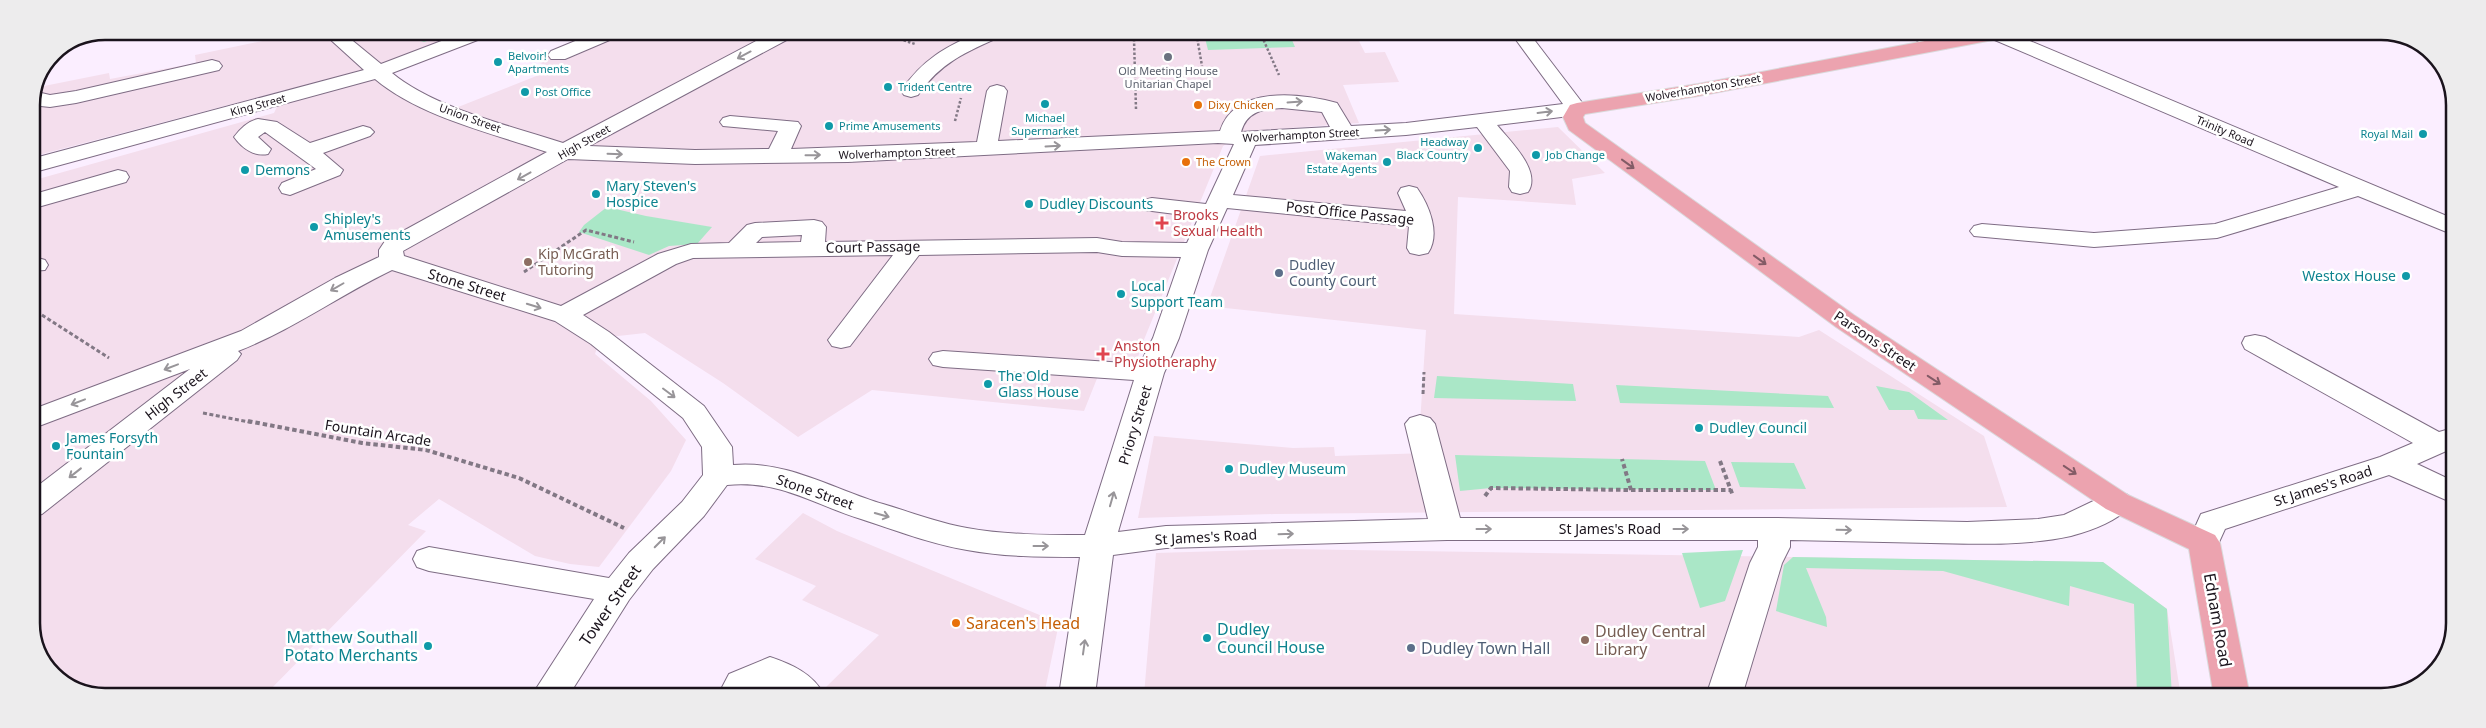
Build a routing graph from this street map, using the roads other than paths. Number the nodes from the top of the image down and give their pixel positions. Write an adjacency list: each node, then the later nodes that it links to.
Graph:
1 (340, 40): 13 (street, Union Street)
2 (460, 40): 13 (street, King Street)
3 (593, 40): 11 (street)
4 (772, 40): 28 (street, High Street, one-way to 28)
5 (978, 40): 14 (street)
6 (1525, 40): 17 (street)
7 (1932, 40): 10 (street)
8 (1961, 40): 10 (main road, Wolverhampton Street)
9 (2013, 40): 34 (street, Trinity Road)
10 (1940, 44): 17 (main road, Wolverhampton Street)
11 (558, 55)
12 (212, 66): 16 (street)
13 (378, 72): 18 (street, King Street); 28 (street, Union Street)
14 (911, 91)
15 (997, 91): 26 (street)
16 (40, 100)
17 (1577, 109): 19 (street, Wolverhampton Street, one-way to 17); 59 (main road, Parsons Street, one-way to 59)
18 (242, 110): 21 (street); 30 (street, King Street)
19 (1483, 120): 23 (street, Wolverhampton Street, one-way to 19); 32 (street)
20 (730, 122): 29 (street)
21 (258, 125): 25 (street); 27 (street)
22 (363, 132): 27 (street)
23 (1344, 133): 24 (street, Wolverhampton Street); 24 (street, Priory Street, one-way to 23)
24 (1238, 138): 26 (street, Wolverhampton Street, one-way to 24); 38 (street, Priory Street)
25 (260, 149)
26 (986, 150): 29 (street, Wolverhampton Street, one-way to 26)
27 (307, 152): 33 (street)
28 (567, 152): 29 (street, Wolverhampton Street, one-way to 29); 45 (street, High Street, one-way to 45)
29 (777, 156)
30 (40, 164)
31 (118, 178): 36 (street)
32 (1520, 187)
33 (290, 188)
34 (2360, 188): 40 (street, Trinity Road); 41 (street)
35 (1409, 193): 39 (street, Post Office Passage)
36 (40, 200)
37 (1152, 204): 38 (street, Post Office Passage)
38 (1215, 206): 39 (street, Post Office Passage); 44 (street, Priory Street)
39 (1421, 220): 43 (street, Post Office Passage)
40 (2446, 225)
41 (1982, 231)
42 (913, 246): 44 (street, Court Passage); 46 (street, Court Passage); 48 (street)
43 (1419, 248)
44 (1196, 250): 51 (street, Priory Street)
45 (398, 263): 46 (street, Stone Street, one-way to 46); 47 (street, High Street, one-way to 47)
46 (564, 315): 56 (street, Stone Street, one-way to 56)
47 (250, 336): 52 (street, High Street, one-way to 52); 58 (street, High Street, one-way to 58)
48 (841, 340)
49 (2255, 343): 54 (street)
50 (943, 358): 51 (street)
51 (1150, 373): 63 (street, Priory Street, one-way to 51)
52 (40, 417)
53 (1420, 424): 60 (street)
54 (2444, 440): 55 (street, St James's Road)
55 (2391, 464): 57 (street); 62 (street, St James's Road)
56 (718, 476): 63 (street, Stone Street, one-way to 63); 65 (street, Tower Street, one-way to 56)
57 (2446, 490)
58 (40, 500)
59 (2117, 502): 61 (street, St James's Road, one-way to 59); 62 (main road, Parsons Street)
60 (1447, 529): 61 (street, St James's Road, one-way to 61); 63 (street, St James's Road, one-way to 60)
61 (1774, 529): 70 (street)
62 (2204, 543): 71 (main road, Ednam Road)
63 (1098, 546): 69 (street, Priory Street, one-way to 63)
64 (429, 559): 65 (street)
65 (616, 590): 66 (street, Tower Street)
66 (554, 688)
67 (740, 688): 68 (street)
68 (798, 688)
69 (1078, 688)
70 (1727, 688)
71 (2230, 688)

